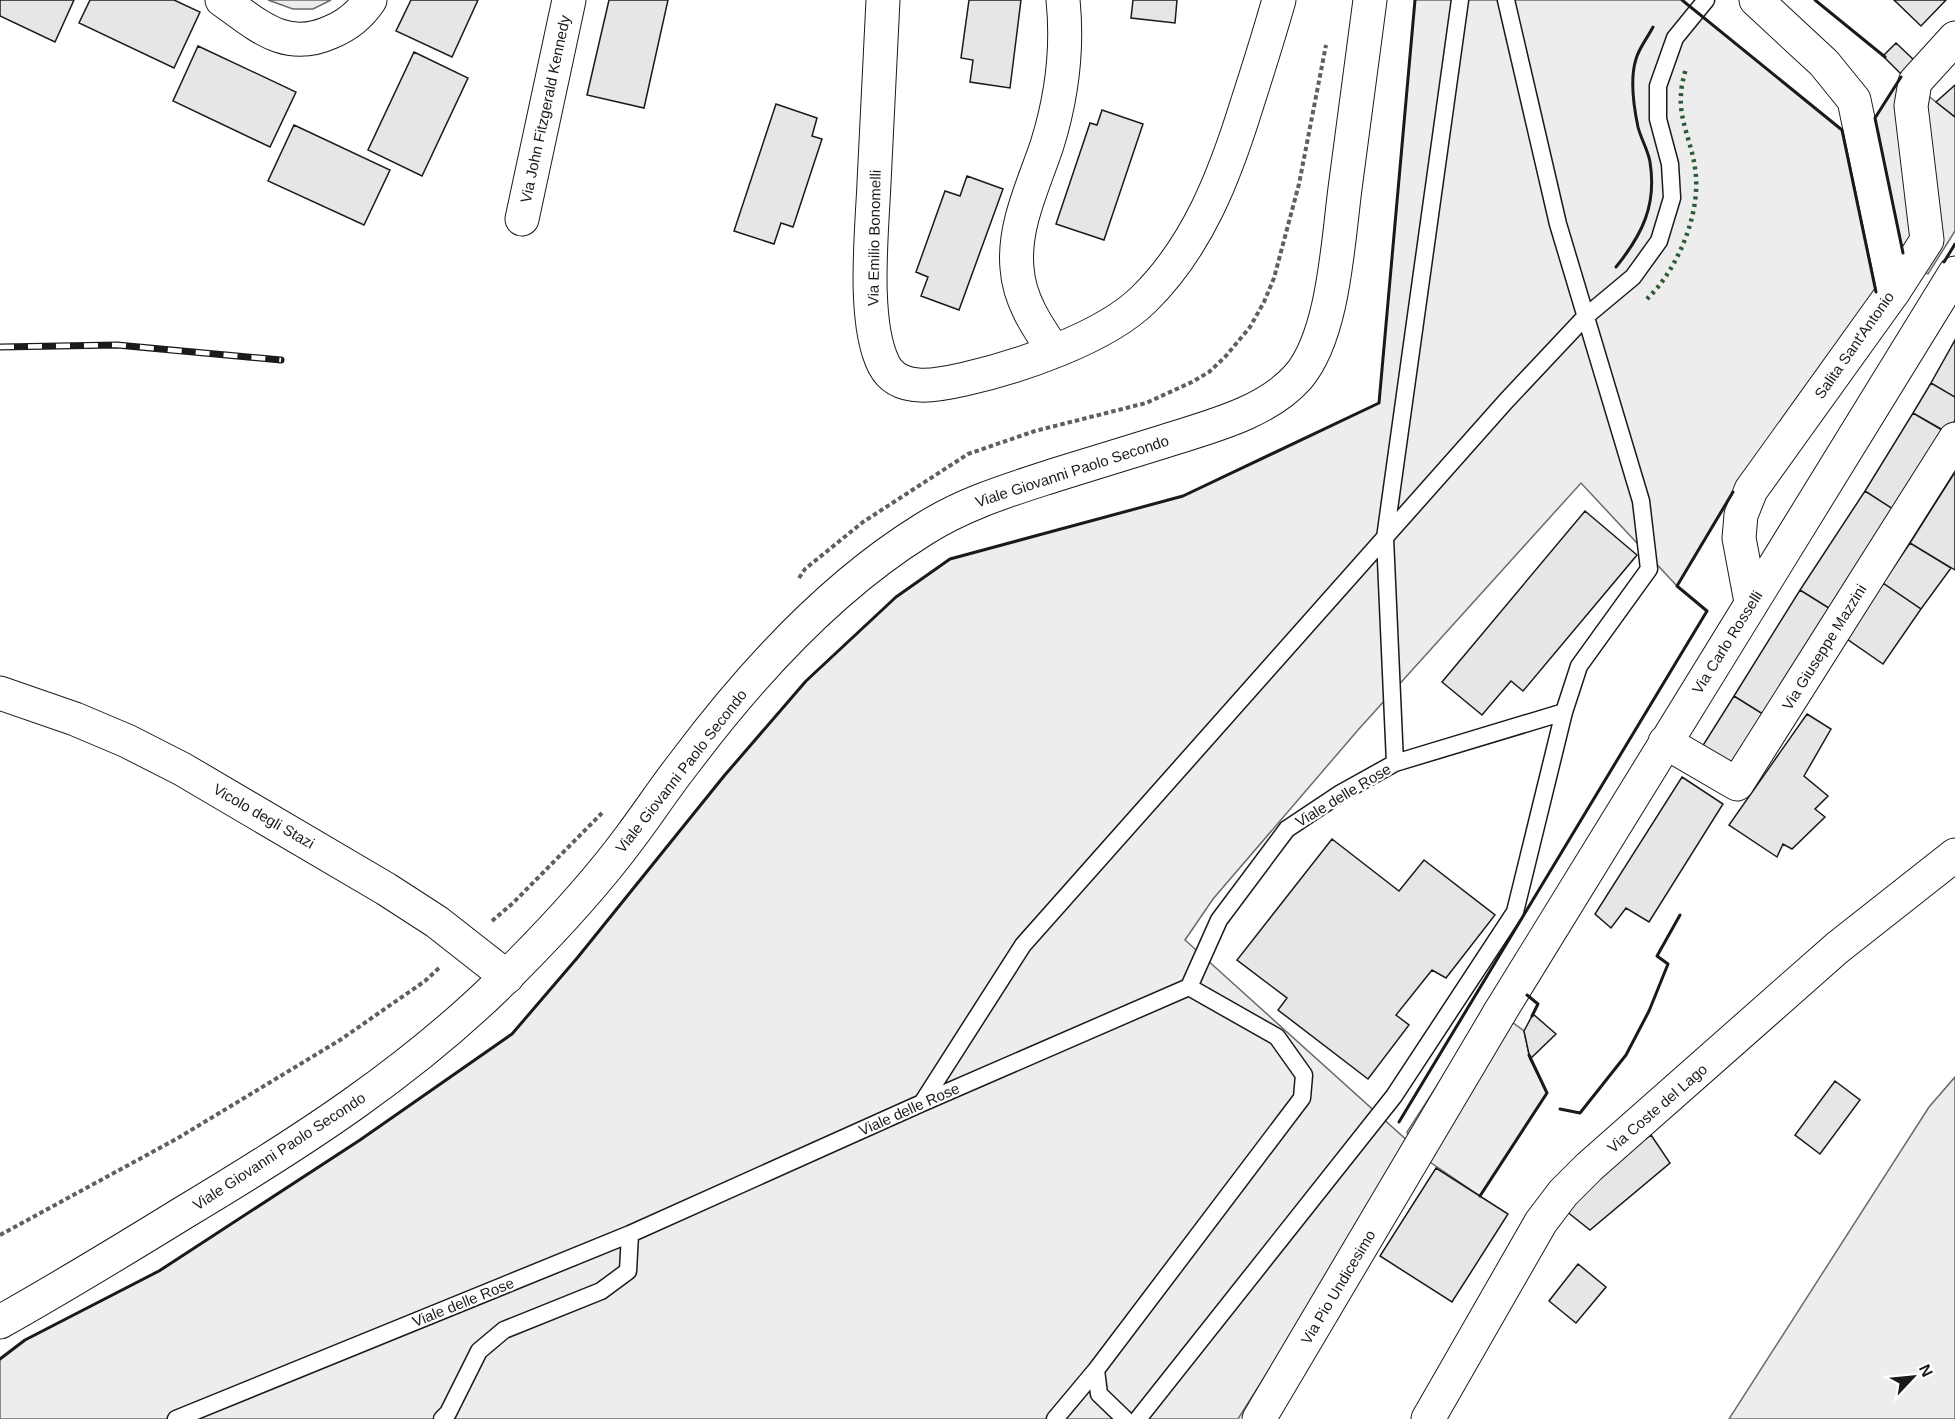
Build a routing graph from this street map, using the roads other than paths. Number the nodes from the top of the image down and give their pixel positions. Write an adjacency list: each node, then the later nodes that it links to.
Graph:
1 (222, 0): 2 (street)
2 (370, 0)
3 (569, 0): 13 (street, Via John Fitzgerald Kennedy)
4 (884, 0): 17 (street, Via Emilio Bonomelli)
5 (1063, 0): 17 (street)
6 (1279, 0): 17 (street, Via Emilio Bonomelli)
7 (1370, 0): 26 (street, Viale Giovanni Paolo Secondo)
8 (1460, 0): 19 (lane)
9 (1506, 0): 16 (lane)
10 (1706, 0): 16 (lane)
11 (1756, 0): 15 (street, Salita Sant'Antonio)
12 (1955, 38): 15 (street)
13 (522, 219)
14 (1955, 273): 20 (street, Via Carlo Rosselli)
15 (1894, 291): 20 (street, Salita Sant'Antonio)
16 (1585, 317): 19 (lane); 22 (lane)
17 (1054, 351)
18 (1955, 439): 23 (street, Via Giuseppe Mazzini)
19 (1385, 538): 24 (lane); 29 (lane)
20 (1751, 602): 23 (street, Via Carlo Rosselli)
21 (0, 693): 26 (street, Vicolo degli Stazi)
22 (1564, 712): 24 (lane, Viale delle Rose); 37 (lane)
23 (1665, 742): 28 (street, Via Carlo Rosselli)
24 (1395, 763): 27 (lane, Viale delle Rose)
25 (1955, 855): 39 (street, Via Coste del Lago)
26 (507, 977): 31 (street, Viale Giovanni Paolo Secondo)
27 (1189, 987): 29 (lane, Viale delle Rose); 32 (lane)
28 (1500, 1011): 38 (street, Via Pio Undicesimo)
29 (922, 1102): 30 (lane, Viale delle Rose)
30 (630, 1234): 33 (lane, Viale delle Rose); 34 (lane)
31 (0, 1322)
32 (1096, 1370): 35 (lane); 36 (lane)
33 (176, 1419)
34 (442, 1419)
35 (1055, 1419)
36 (1125, 1419)
37 (1138, 1419)
38 (1259, 1419)
39 (1428, 1419)

